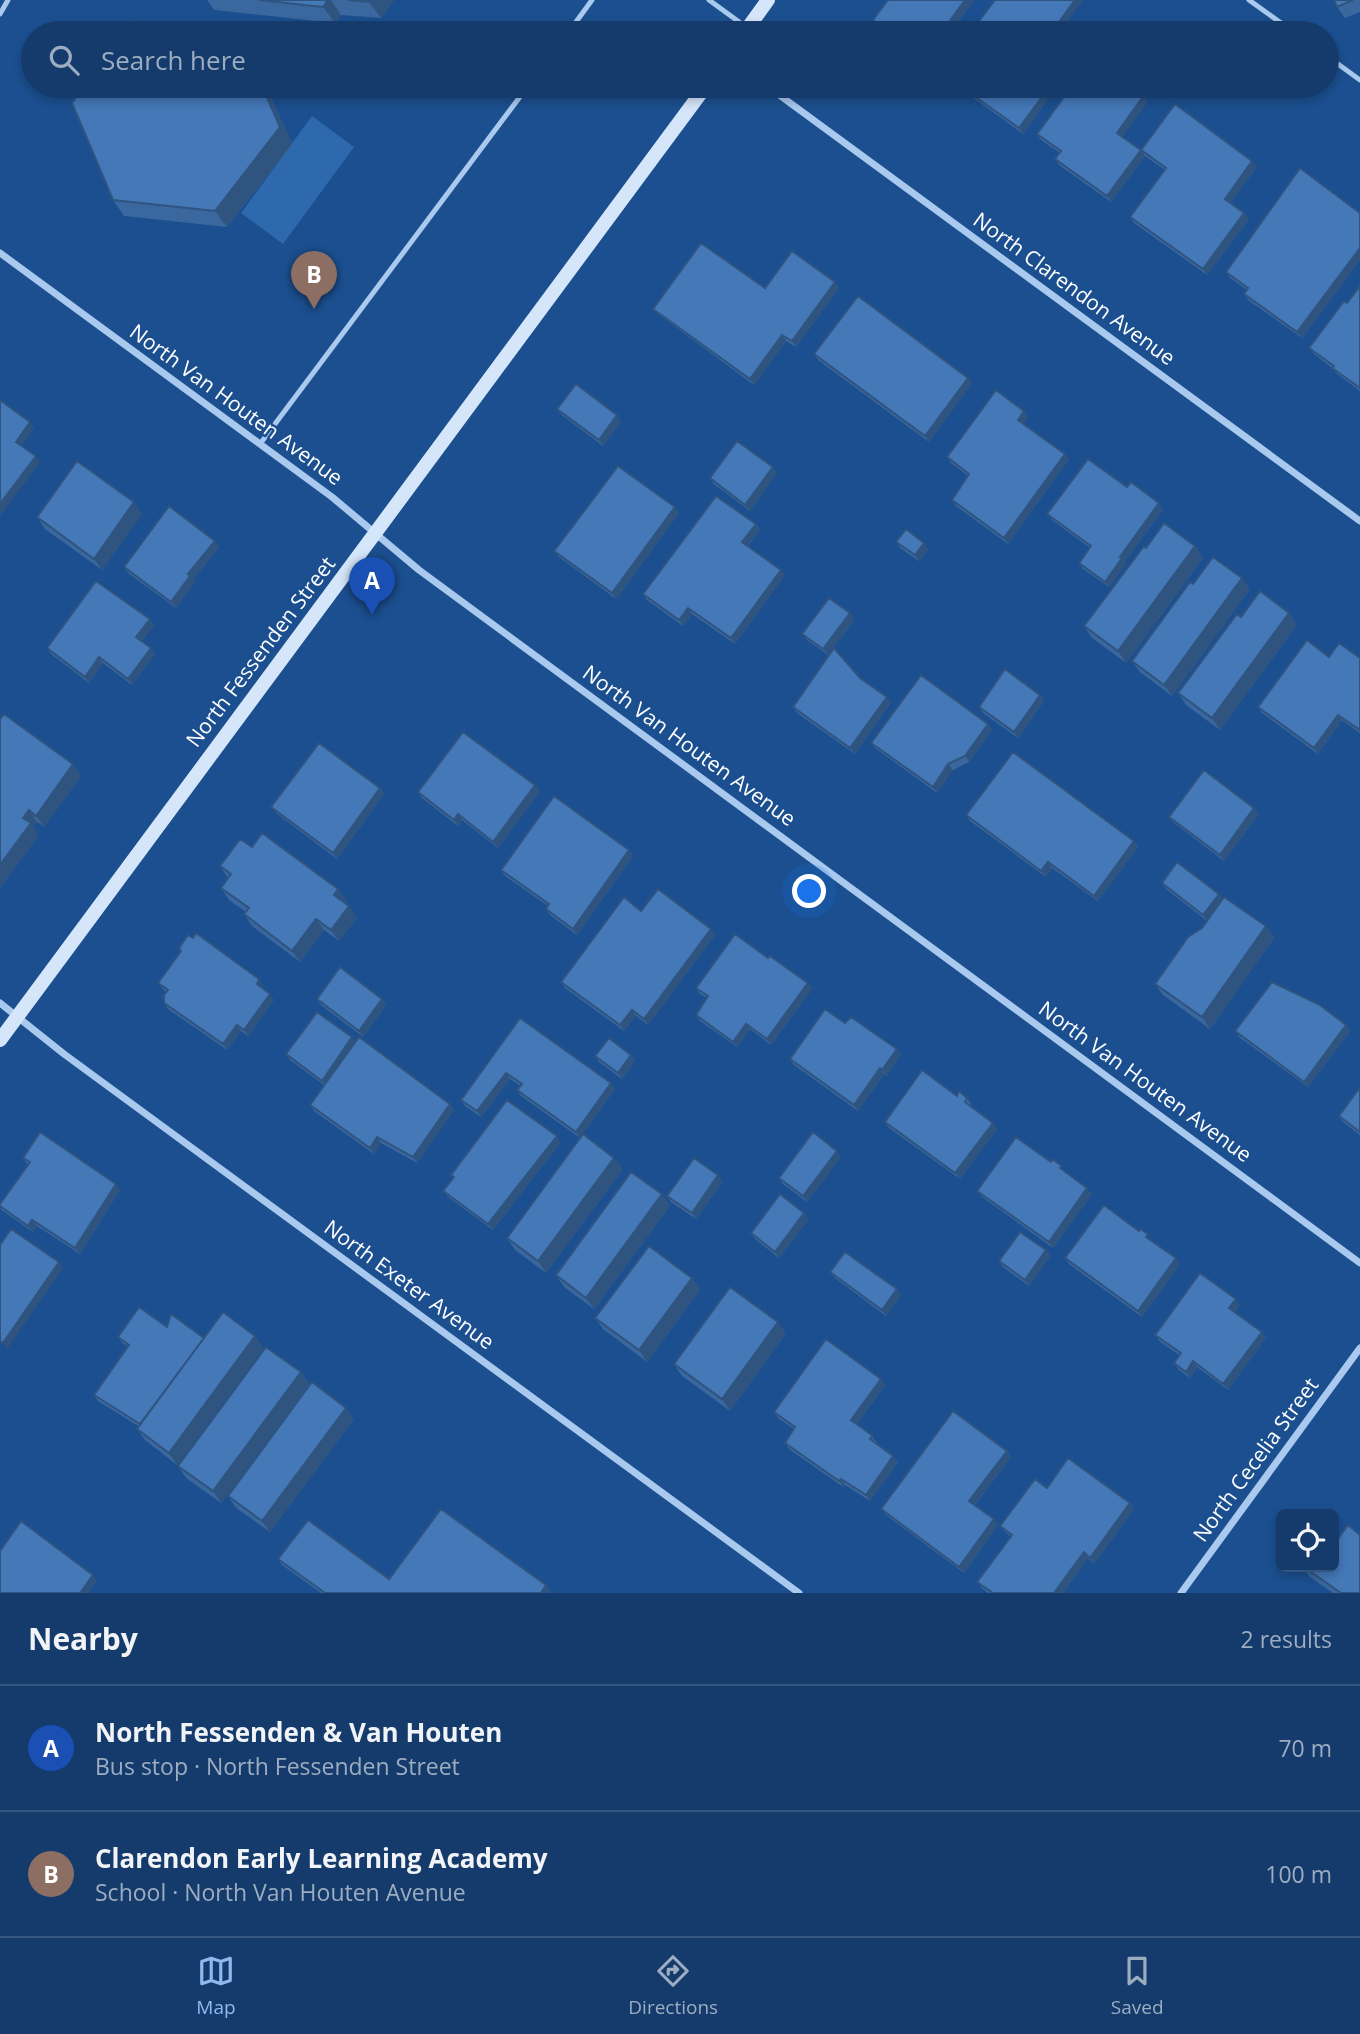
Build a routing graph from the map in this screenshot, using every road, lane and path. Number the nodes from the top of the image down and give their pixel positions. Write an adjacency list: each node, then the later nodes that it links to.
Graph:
1 (8, 0): 6 (lane)
2 (592, 0): 7 (lane)
3 (709, 0): 8 (lane)
4 (768, 0): 9 (street)
5 (1249, 0): 10 (lane)
6 (0, 14)
7 (577, 21)
8 (734, 21)
9 (753, 21)
10 (1278, 21)
11 (1339, 65): 12 (lane)
12 (1360, 80)
13 (519, 98): 17 (lane)
14 (697, 98): 19 (street, North Fessenden Street)
15 (783, 98): 18 (street, North Clarendon Avenue)
16 (0, 253): 17 (street, North Van Houten Avenue)
17 (260, 444): 19 (street, North Van Houten Avenue)
18 (1360, 521)
19 (376, 533): 21 (street, North Fessenden Street); 23 (street, North Van Houten Avenue)
20 (0, 1003): 21 (street, North Exeter Avenue)
21 (17, 1017): 22 (street, North Fessenden Street); 25 (street, North Exeter Avenue)
22 (0, 1040)
23 (1360, 1263)
24 (1360, 1348): 26 (street, North Cecelia Street)
25 (799, 1593)
26 (1181, 1593)

